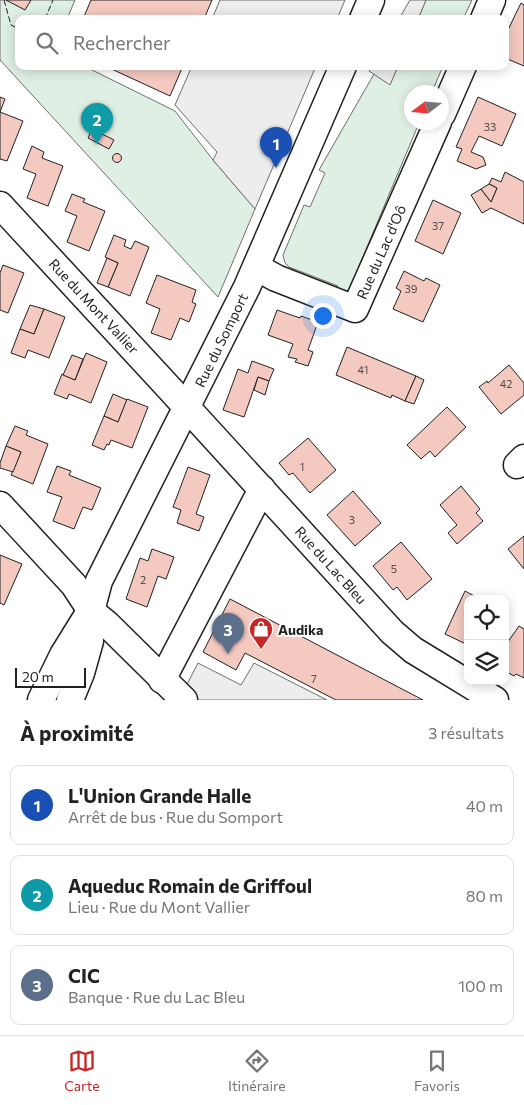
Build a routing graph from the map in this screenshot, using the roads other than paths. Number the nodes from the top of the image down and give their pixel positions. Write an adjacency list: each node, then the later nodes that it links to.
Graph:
1 (371, 0): 3 (street)
2 (492, 0): 4 (street)
3 (365, 15)
4 (486, 15)
5 (341, 70): 10 (street, Rue du Somport)
6 (461, 70): 7 (street)
7 (449, 98)
8 (434, 130): 10 (street, Rue du Lac d'Oô)
9 (0, 206): 11 (street, Rue du Mont Vallier)
10 (256, 267): 11 (street, Rue du Somport)
11 (187, 408): 12 (street, Rue du Lac Bleu); 14 (street, Rue du Somport)
12 (262, 489): 15 (street); 19 (street, Rue du Lac Bleu)
13 (0, 505): 14 (street)
14 (91, 610): 15 (street); 16 (street, Rue du Somport); 17 (street, Rue du Somport)
15 (162, 680): 18 (street)
16 (41, 700)
17 (70, 700)
18 (184, 700)
19 (495, 700)

